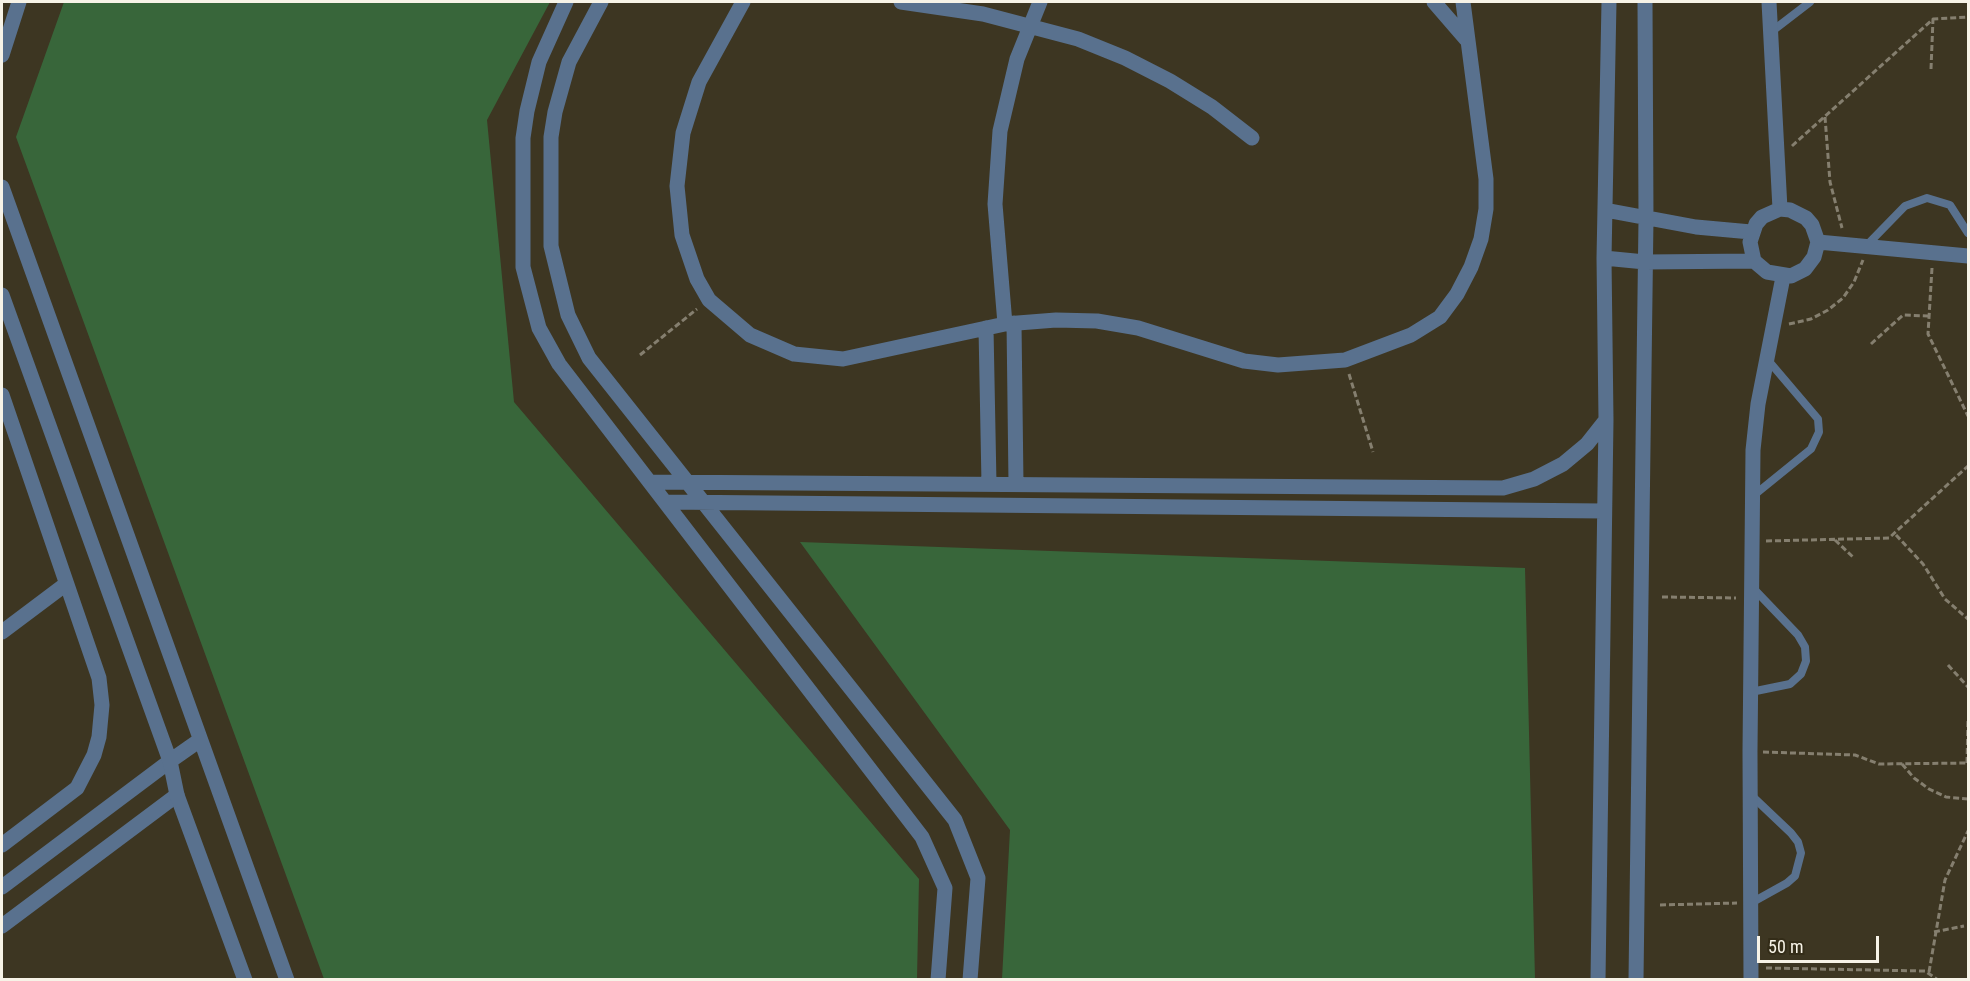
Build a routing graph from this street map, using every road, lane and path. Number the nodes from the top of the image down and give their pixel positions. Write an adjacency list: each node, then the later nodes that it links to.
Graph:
1 (19, 2): 18 (street)
2 (567, 2): 53 (street)
3 (601, 2): 54 (street)
4 (746, 2): 39 (street)
5 (901, 2): 15 (street)
6 (1040, 2): 15 (street)
7 (1434, 2): 17 (street)
8 (1463, 2): 17 (street)
9 (1609, 2): 25 (street)
10 (1645, 2): 26 (street)
11 (1769, 2): 16 (street)
12 (1809, 2): 16 (lane)
13 (1968, 16): 14 (path)
14 (1933, 19): 19 (path); 20 (path)
15 (1030, 25): 21 (street); 41 (street)
16 (1771, 32): 22 (street)
17 (1466, 39): 47 (street)
18 (2, 55)
19 (1931, 69)
20 (1825, 117): 22 (path); 30 (path)
21 (1252, 138)
22 (1777, 159): 24 (street)
23 (2, 187): 74 (street)
24 (1780, 209): 27 (street); 29 (street)
25 (1605, 210): 26 (street); 34 (street)
26 (1646, 219): 27 (street); 36 (street)
27 (1751, 232): 35 (street)
28 (1968, 233): 31 (lane)
29 (1818, 242): 30 (street); 37 (street)
30 (1847, 244): 31 (street)
31 (1866, 246): 32 (street); 42 (path)
32 (1933, 252): 33 (street); 40 (path)
33 (1968, 255)
34 (1604, 258): 36 (street); 50 (street)
35 (1755, 261): 36 (street); 37 (street)
36 (1645, 262): 97 (street)
37 (1783, 276): 42 (street)
38 (2, 295): 76 (street)
39 (709, 300): 43 (street); 45 (path)
40 (1928, 316): 44 (path); 49 (path)
41 (1010, 323): 43 (street); 47 (street); 56 (street)
42 (1773, 325): 46 (street)
43 (986, 328): 55 (street)
44 (1871, 344)
45 (640, 355)
46 (1766, 358): 57 (street); 57 (lane)
47 (1345, 360): 51 (path)
48 (3, 402): 65 (street)
49 (1968, 416)
50 (1606, 420): 56 (street); 60 (street)
51 (1373, 452)
52 (1968, 466): 61 (path)
53 (650, 482): 54 (street); 58 (street)
54 (687, 482): 55 (street); 59 (street)
55 (989, 484): 56 (street)
56 (1016, 484)
57 (1752, 497): 63 (street)
58 (666, 502): 59 (street); 94 (street)
59 (705, 503): 60 (street); 95 (street)
60 (1604, 511): 96 (street)
61 (1895, 535): 62 (path); 68 (path)
62 (1835, 540): 63 (path); 64 (path)
63 (1752, 542): 66 (street)
64 (1853, 557)
65 (66, 584): 69 (street); 83 (street)
66 (1752, 593): 67 (path); 72 (street); 72 (lane)
67 (1662, 597)
68 (1968, 619)
69 (2, 632)
70 (1948, 665): 71 (path)
71 (1968, 687)
72 (1751, 692): 75 (street)
73 (1968, 719): 77 (path)
74 (200, 740): 76 (street); 93 (street)
75 (1750, 751): 78 (path); 80 (street)
76 (170, 761): 79 (street); 84 (street)
77 (1968, 763): 78 (path)
78 (1902, 764): 81 (path)
79 (177, 795): 87 (street); 92 (street)
80 (1751, 795): 85 (street); 85 (lane)
81 (1968, 799)
82 (1968, 831): 89 (path)
83 (2, 845)
84 (2, 887)
85 (1751, 903): 86 (path); 91 (street)
86 (1660, 905)
87 (2, 926)
88 (1964, 926): 89 (path)
89 (1934, 933): 90 (path)
90 (1929, 973): 91 (path); 98 (path)
91 (1751, 974)
92 (245, 980)
93 (287, 980)
94 (938, 980)
95 (970, 980)
96 (1598, 980)
97 (1636, 980)
98 (1938, 980)

